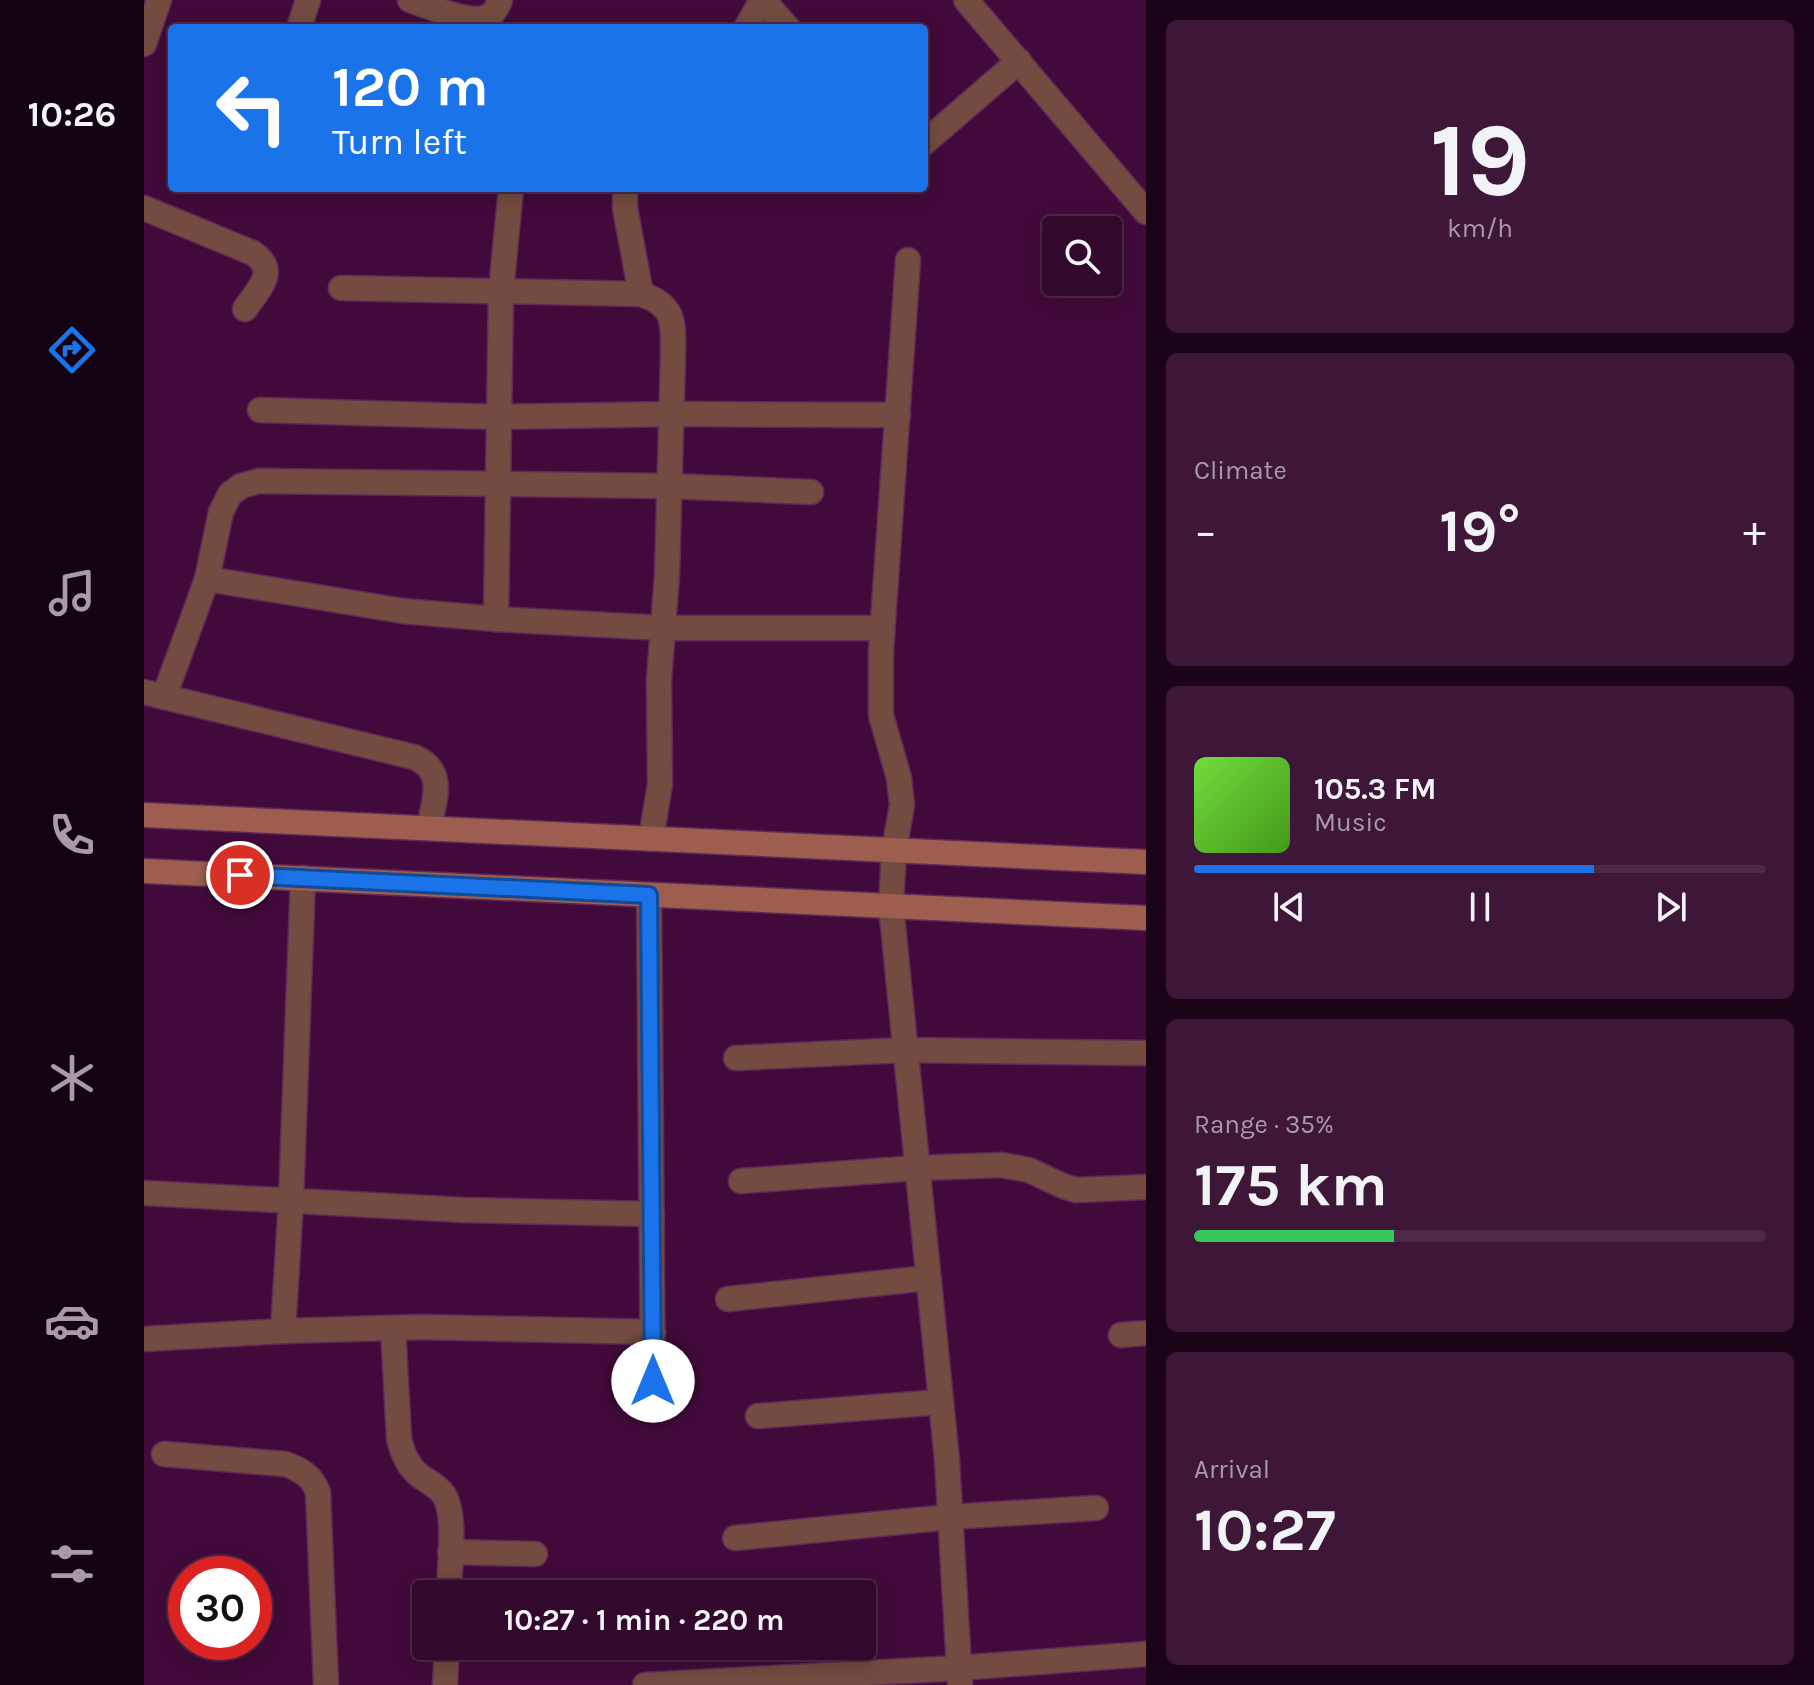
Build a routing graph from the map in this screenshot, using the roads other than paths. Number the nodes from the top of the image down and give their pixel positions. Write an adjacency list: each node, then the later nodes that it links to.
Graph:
1 (159, 0): 10 (street)
2 (308, 0): 7 (street)
3 (410, 0): 4 (street)
4 (500, 0)
5 (762, 0): 8 (street); 9 (street)
6 (966, 0): 11 (street)
7 (300, 24)
8 (748, 24)
9 (784, 24)
10 (144, 44)
11 (1019, 61): 12 (street); 16 (street)
12 (928, 140)
13 (511, 192): 19 (street)
14 (625, 192): 20 (street)
15 (144, 208): 21 (street)
16 (1146, 212)
17 (908, 260): 24 (street)
18 (341, 288): 19 (street)
19 (501, 291): 20 (street); 25 (street)
20 (641, 294): 23 (street)
21 (245, 309)
22 (260, 410): 25 (street)
23 (672, 414): 24 (street); 25 (street); 27 (street)
24 (898, 415): 32 (street)
25 (499, 417): 26 (street)
26 (498, 484): 27 (street); 29 (street); 30 (street)
27 (670, 486): 28 (street); 31 (street)
28 (811, 492)
29 (207, 579): 30 (street); 33 (street)
30 (496, 619): 31 (street)
31 (663, 628): 32 (street); 36 (street)
32 (882, 628): 37 (street)
33 (154, 695): 35 (street)
34 (144, 815): 35 (main road)
35 (429, 828): 36 (main road)
36 (651, 839): 37 (main road)
37 (894, 850): 38 (main road); 42 (street)
38 (1146, 862)
39 (144, 871): 40 (main road)
40 (303, 878): 41 (main road); 51 (street)
41 (649, 895): 42 (main road); 52 (street)
42 (891, 906): 43 (main road); 44 (street)
43 (1146, 918)
44 (905, 1050): 45 (street); 46 (street); 47 (street)
45 (1146, 1053)
46 (736, 1058)
47 (917, 1168): 48 (street); 49 (street); 53 (street)
48 (741, 1181)
49 (1146, 1187)
50 (144, 1193): 51 (street)
51 (291, 1200): 52 (street); 56 (street)
52 (652, 1214): 57 (street)
53 (928, 1278): 54 (street); 61 (street)
54 (728, 1299)
55 (393, 1328): 56 (street); 57 (street); 68 (street)
56 (283, 1331): 60 (street)
57 (653, 1332): 62 (street)
58 (1146, 1333): 59 (street)
59 (1121, 1335)
60 (144, 1339)
61 (941, 1402): 63 (street); 66 (street)
62 (653, 1405)
63 (758, 1416)
64 (164, 1454): 74 (street)
65 (1096, 1508): 66 (street)
66 (950, 1517): 67 (street); 73 (street)
67 (735, 1538)
68 (450, 1552): 69 (street); 70 (street)
69 (535, 1554)
70 (449, 1580)
71 (1146, 1654): 73 (street)
72 (446, 1660): 75 (street)
73 (960, 1676): 76 (street)
74 (326, 1685)
75 (445, 1685)
76 (645, 1685)

